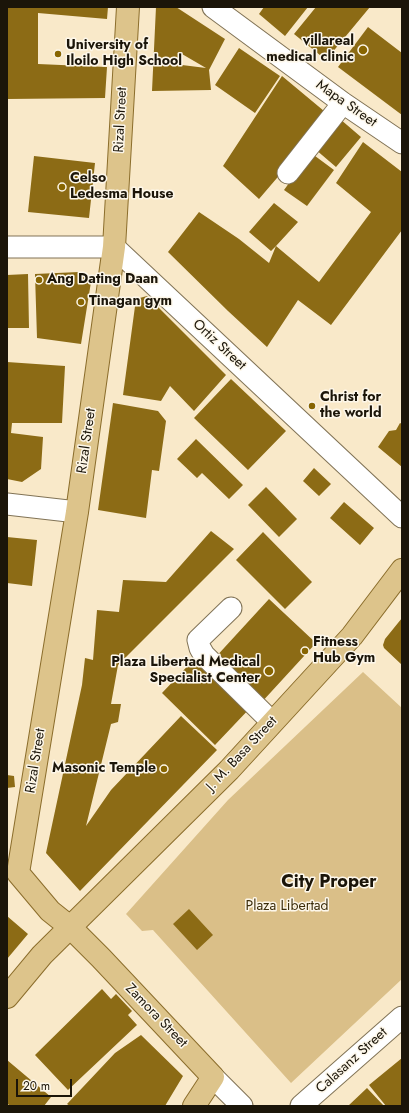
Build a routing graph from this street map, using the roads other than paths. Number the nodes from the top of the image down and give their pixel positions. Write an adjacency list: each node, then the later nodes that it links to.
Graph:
1 (128, 7): 7 (main road, Rizal Street)
2 (213, 7): 3 (street, Mapa Street)
3 (343, 103): 4 (street, Mapa Street); 5 (street)
4 (402, 143)
5 (288, 173)
6 (7, 247): 7 (street)
7 (114, 247): 9 (main road, Rizal Street); 10 (street, Ortiz Street)
8 (7, 504): 9 (street)
9 (77, 512): 14 (main road, Rizal Street)
10 (402, 517)
11 (402, 570): 13 (main road, J. M. Basa Street)
12 (230, 608): 13 (street)
13 (272, 722): 15 (main road, J. M. Basa Street)
14 (13, 872): 15 (main road, Zamora Street)
15 (70, 927): 16 (main road, J. M. Basa Street); 18 (main road, Zamora Street)
16 (7, 997)
17 (402, 1016): 21 (street, Calasanz Street)
18 (213, 1076): 19 (main road); 20 (street, Zamora Street)
19 (194, 1106)
20 (242, 1106)
21 (301, 1106)

